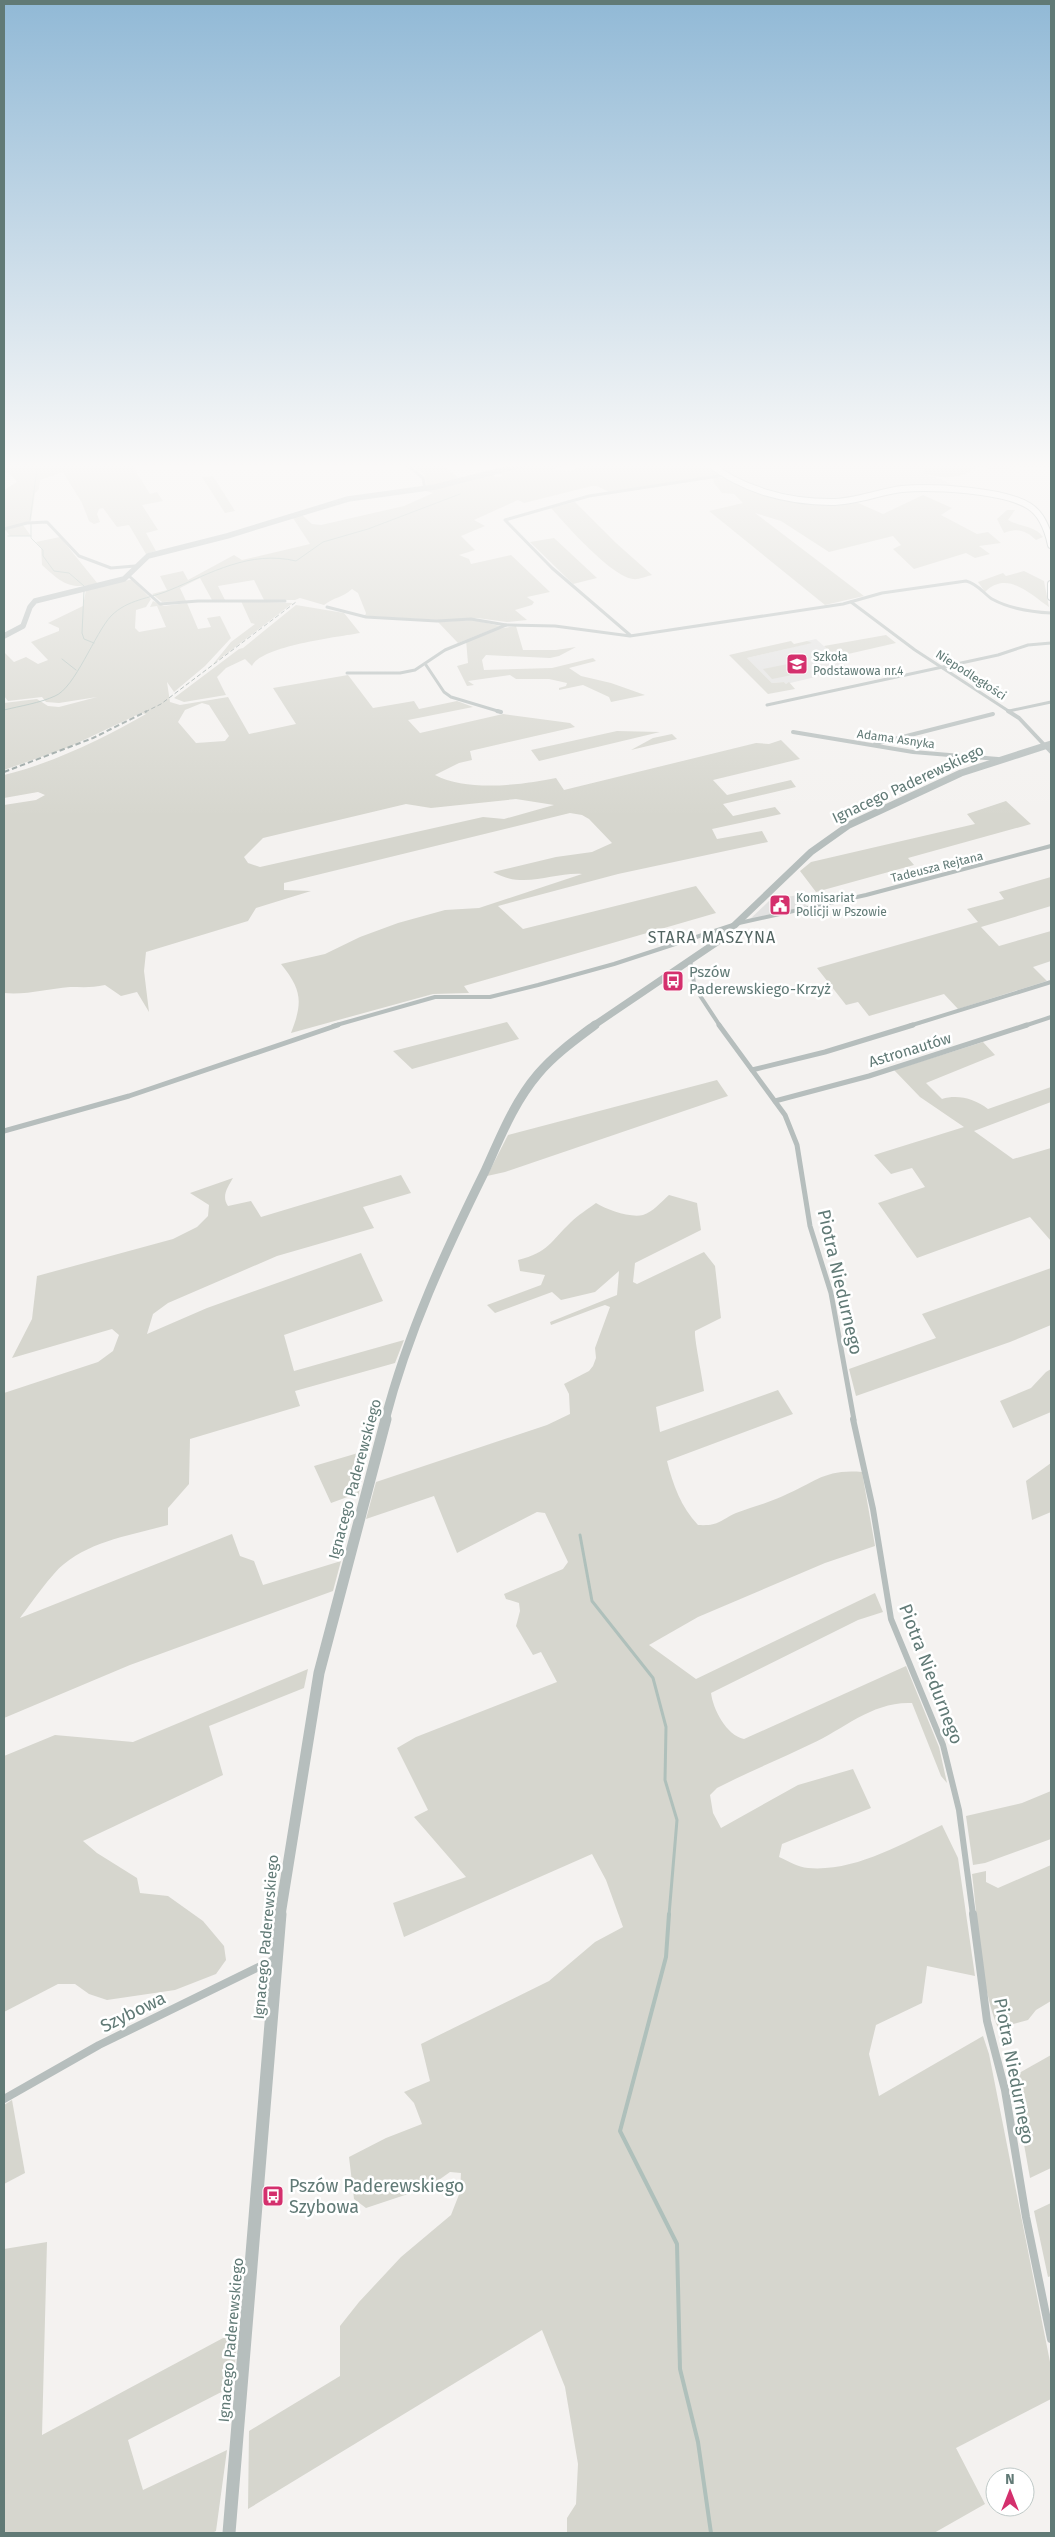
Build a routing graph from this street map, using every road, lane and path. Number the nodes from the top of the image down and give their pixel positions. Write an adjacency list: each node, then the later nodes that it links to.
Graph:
1 (119, 580): 11 (street)
2 (134, 580): 6 (street)
3 (566, 580): 12 (street)
4 (1051, 584): 5 (main road)
5 (1051, 597)
6 (285, 601)
7 (851, 602): 9 (street); 12 (street); 15 (street, Niepodległości)
8 (327, 607): 10 (street)
9 (1051, 613)
10 (506, 625): 12 (street); 14 (street)
11 (4, 636)
12 (630, 636)
13 (1051, 643): 15 (street)
14 (426, 665): 16 (street); 20 (street)
15 (940, 667): 18 (street); 19 (street, Niepodległości)
16 (347, 673)
17 (1051, 702): 19 (street)
18 (767, 705)
19 (1009, 711): 24 (street, Niepodległości)
20 (501, 712)
21 (993, 714): 23 (street)
22 (793, 732): 23 (street, Adama Asnyka)
23 (872, 745): 26 (street, Adama Asnyka)
24 (1048, 745): 25 (street, Niepodległości); 26 (street, Ignacego Paderewskiego)
25 (1051, 752)
26 (998, 759): 28 (street, Ignacego Paderewskiego)
27 (1051, 846): 28 (street, Tadeusza Rejtana)
28 (739, 924): 29 (street, Ignacego Paderewskiego); 34 (street, Tadeusza Rejtana)
29 (690, 960): 32 (street, Piotra Niedurnego); 35 (street, Ignacego Paderewskiego)
30 (1051, 982): 32 (street)
31 (1051, 1017): 33 (street, Astronautów)
32 (752, 1070): 33 (street, Piotra Niedurnego)
33 (775, 1101): 37 (street, Piotra Niedurnego)
34 (4, 1131)
35 (278, 1957): 36 (street, Szybowa); 38 (street, Ignacego Paderewskiego)
36 (4, 2099)
37 (1051, 2339)
38 (229, 2533)

